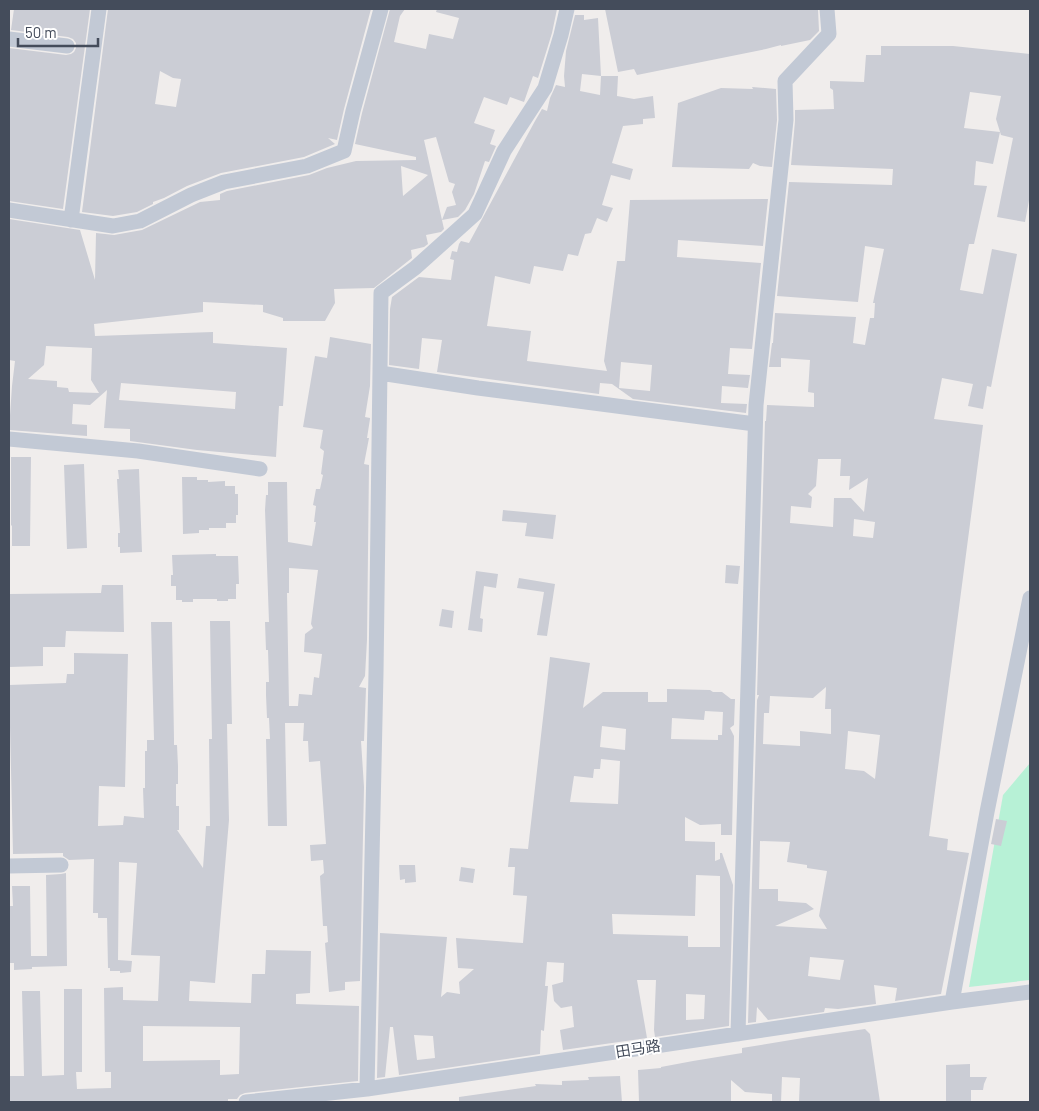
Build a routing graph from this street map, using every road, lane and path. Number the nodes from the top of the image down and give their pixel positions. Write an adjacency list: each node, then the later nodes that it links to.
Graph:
1 (99, 9): 8 (street)
2 (381, 9): 8 (street)
3 (567, 9): 9 (street)
4 (827, 9): 10 (street)
5 (9, 39): 6 (street)
6 (67, 46)
7 (9, 210): 8 (street)
8 (71, 220)
9 (380, 373): 10 (street); 19 (street)
10 (755, 424): 18 (street)
11 (9, 439): 12 (street)
12 (260, 469)
13 (1030, 598): 17 (street)
14 (61, 865): 15 (street)
15 (9, 866)
16 (1030, 992): 17 (street, 田马路)
17 (952, 1002): 18 (street, 田马路)
18 (738, 1034): 19 (street, 田马路)
19 (367, 1089): 20 (street, 田马路)
20 (246, 1102)

